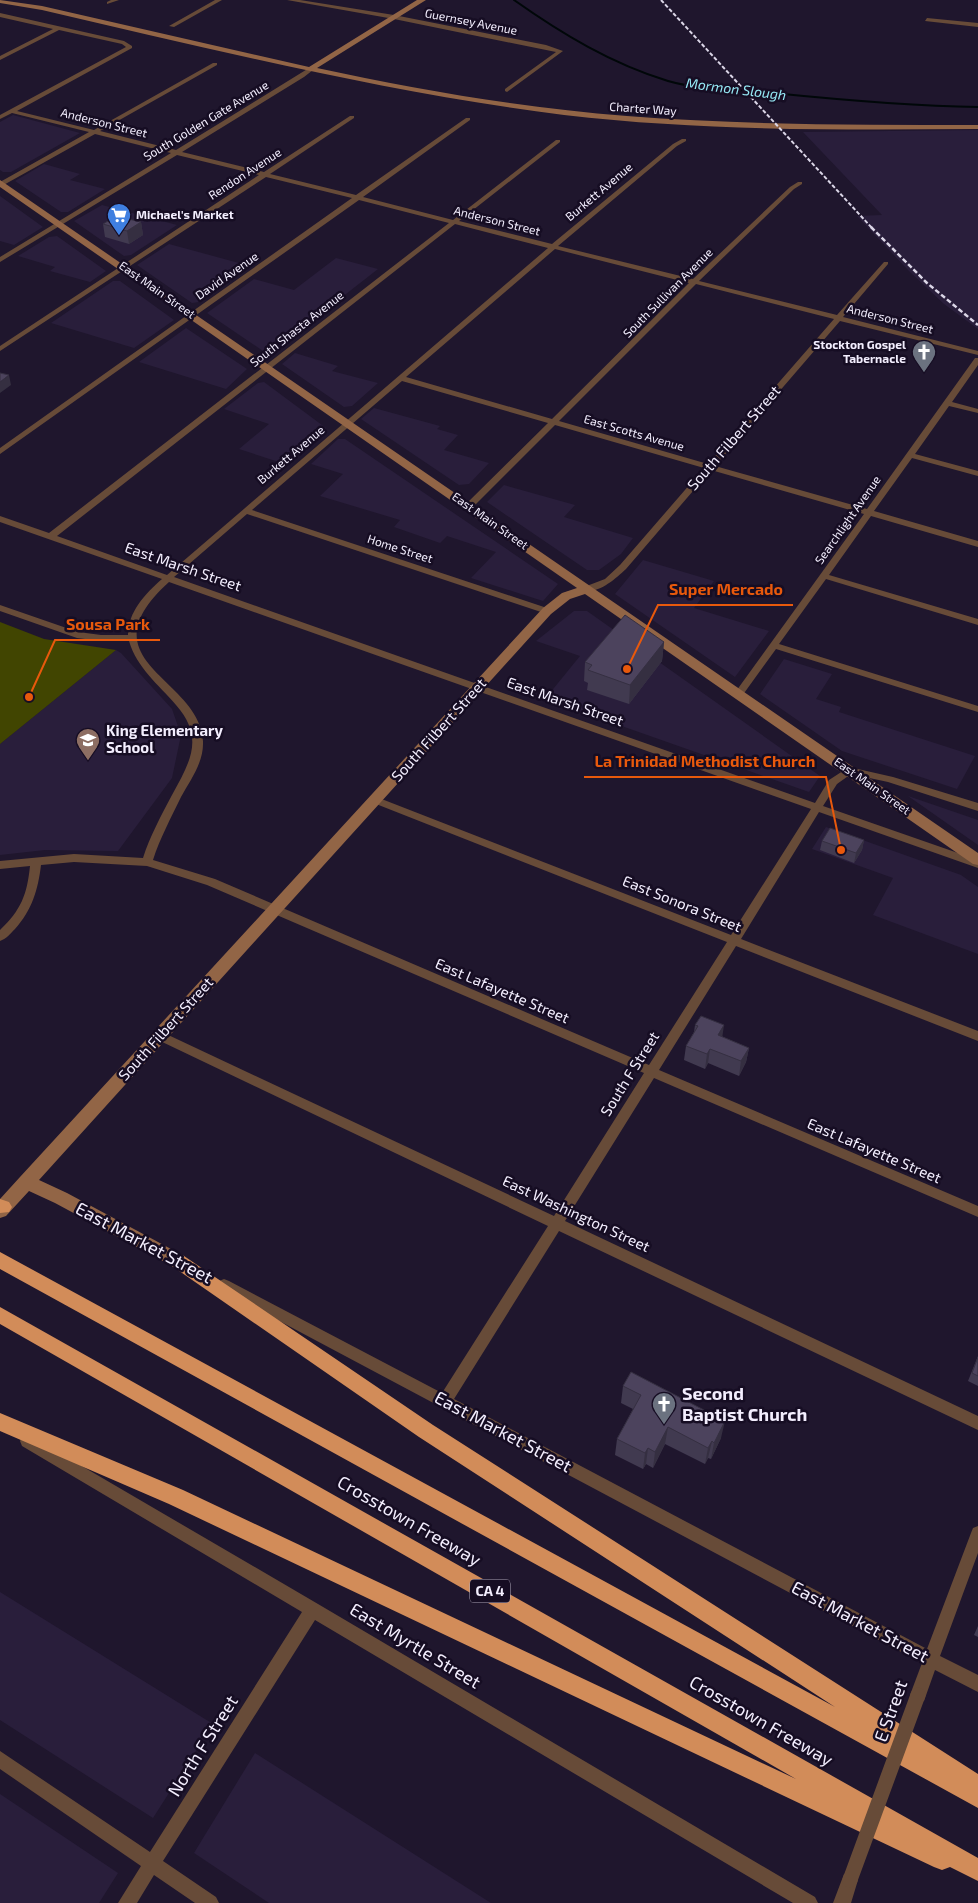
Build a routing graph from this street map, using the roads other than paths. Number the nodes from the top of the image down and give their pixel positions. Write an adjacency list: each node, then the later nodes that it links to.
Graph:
1 (0, 0): 15 (main road, Charter Way)
2 (116, 0): 6 (street)
3 (219, 0): 11 (street)
4 (290, 0): 8 (street, Guernsey Avenue)
5 (422, 0): 8 (main road, South Golden Gate Avenue)
6 (109, 3)
7 (0, 15): 12 (street)
8 (394, 17): 15 (main road, South Golden Gate Avenue); 16 (street, Guernsey Avenue)
9 (927, 20): 10 (street)
10 (978, 25)
11 (172, 26)
12 (59, 28): 13 (street); 17 (street)
13 (0, 58)
14 (215, 64): 22 (street)
15 (310, 69): 21 (main road, Charter Way); 25 (street, South Golden Gate Avenue)
16 (507, 90)
17 (11, 111): 18 (street); 22 (street, Anderson Street)
18 (0, 117)
19 (352, 117): 26 (street, Rendon Avenue)
20 (468, 119): 29 (street, David Avenue)
21 (978, 127)
22 (96, 132): 25 (street, Anderson Street); 28 (street)
23 (684, 140): 32 (street, Burkett Avenue)
24 (558, 141): 30 (street, South Shasta Avenue)
25 (176, 153): 26 (street, Anderson Street); 31 (street, South Golden Gate Avenue)
26 (264, 175): 29 (street, Anderson Street); 35 (street, Rendon Avenue)
27 (800, 183): 36 (street, South Sullivan Avenue)
28 (0, 184): 31 (main road, East Main Street)
29 (357, 198): 30 (street, Anderson Street); 37 (street, David Avenue)
30 (452, 222): 32 (street, Anderson Street); 42 (street, South Shasta Avenue)
31 (60, 224): 33 (street, South Golden Gate Avenue); 35 (main road, East Main Street)
32 (553, 247): 36 (street, Anderson Street); 43 (street, Burkett Avenue)
33 (0, 260)
34 (886, 263): 38 (street, South Filbert Street)
35 (123, 267): 37 (main road, East Main Street); 39 (street, Rendon Avenue)
36 (694, 282): 38 (street, Anderson Street); 47 (street, South Sullivan Avenue)
37 (192, 315): 42 (main road, East Main Street); 48 (street, David Avenue)
38 (839, 318): 40 (street, Anderson Street); 50 (street, South Filbert Street)
39 (0, 348)
40 (978, 353)
41 (978, 360): 44 (street, Searchlight Avenue)
42 (267, 367): 46 (main road, East Main Street); 56 (street, South Shasta Avenue)
43 (400, 378): 46 (street, Burkett Avenue); 47 (street, East Scotts Avenue)
44 (947, 403): 45 (street); 49 (street, Searchlight Avenue)
45 (978, 411)
46 (348, 423): 52 (main road, East Main Street); 53 (street, Burkett Avenue)
47 (553, 423): 50 (street, East Scotts Avenue); 52 (street, South Sullivan Avenue)
48 (0, 452)
49 (910, 455): 51 (street); 54 (street, Searchlight Avenue)
50 (708, 467): 54 (street, East Scotts Avenue); 60 (street, South Filbert Street)
51 (978, 474)
52 (469, 506): 60 (main road, East Main Street)
53 (245, 511): 59 (street, Burkett Avenue); 62 (street, Home Street)
54 (869, 513): 57 (street, East Scotts Avenue); 58 (street, Searchlight Avenue)
55 (0, 519): 56 (street, East Marsh Street)
56 (50, 536): 59 (street, East Marsh Street)
57 (978, 544)
58 (824, 576): 63 (street); 65 (street, Searchlight Avenue)
59 (168, 578): 64 (street, Burkett Avenue); 66 (street, East Marsh Street)
60 (587, 589): 62 (main road, South Filbert Street); 67 (main road, East Main Street)
61 (0, 608): 64 (street)
62 (547, 611): 66 (main road, South Filbert Street)
63 (978, 622)
64 (132, 638): 74 (street)
65 (775, 646): 67 (street, Searchlight Avenue); 68 (street)
66 (478, 687): 70 (main road, South Filbert Street); 71 (street, East Marsh Street)
67 (738, 694): 69 (main road, East Main Street)
68 (978, 709)
69 (849, 770): 71 (street, South F Street); 72 (street); 75 (main road, East Main Street)
70 (375, 800): 77 (main road, South Filbert Street); 79 (street, East Sonora Street)
71 (817, 807): 75 (street, East Marsh Street); 79 (street, South F Street)
72 (978, 807)
73 (36, 861): 74 (street, East Lafayette Street); 76 (street, East Lafayette Street); 78 (street)
74 (147, 862): 77 (street, East Lafayette Street)
75 (978, 862)
76 (0, 865)
77 (275, 910): 80 (main road, South Filbert Street); 82 (street, East Lafayette Street)
78 (0, 937)
79 (732, 940): 81 (street, East Sonora Street); 82 (street, South F Street)
80 (160, 1036): 83 (main road, South Filbert Street); 86 (street, East Washington Street)
81 (978, 1036)
82 (651, 1071): 85 (street, East Lafayette Street); 86 (street, South F Street)
83 (26, 1182): 84 (main road, South Filbert Street); 88 (main road, East Market Street)
84 (1, 1208)
85 (978, 1212)
86 (556, 1223): 90 (street, South F Street); 91 (street, East Washington Street)
87 (0, 1260): 99 (highway, Crosstown Freeway)
88 (178, 1261): 90 (street, East Market Street); 98 (highway)
89 (0, 1315): 101 (highway, Crosstown Freeway / CA 4)
90 (445, 1401): 95 (street, East Market Street)
91 (978, 1422)
92 (0, 1423): 94 (street, East Myrtle Street); 102 (highway)
93 (978, 1533): 95 (street, E Street)
94 (312, 1609): 100 (street, North F Street); 105 (street, East Myrtle Street)
95 (931, 1660): 96 (street, East Market Street); 106 (street, E Street, bridge)
96 (978, 1684)
97 (0, 1759): 100 (street)
98 (978, 1787)
99 (978, 1797)
100 (153, 1864): 103 (street, North F Street); 104 (street)
101 (978, 1870)
102 (978, 1876)
103 (127, 1903)
104 (210, 1903)
105 (809, 1903)
106 (842, 1903)

